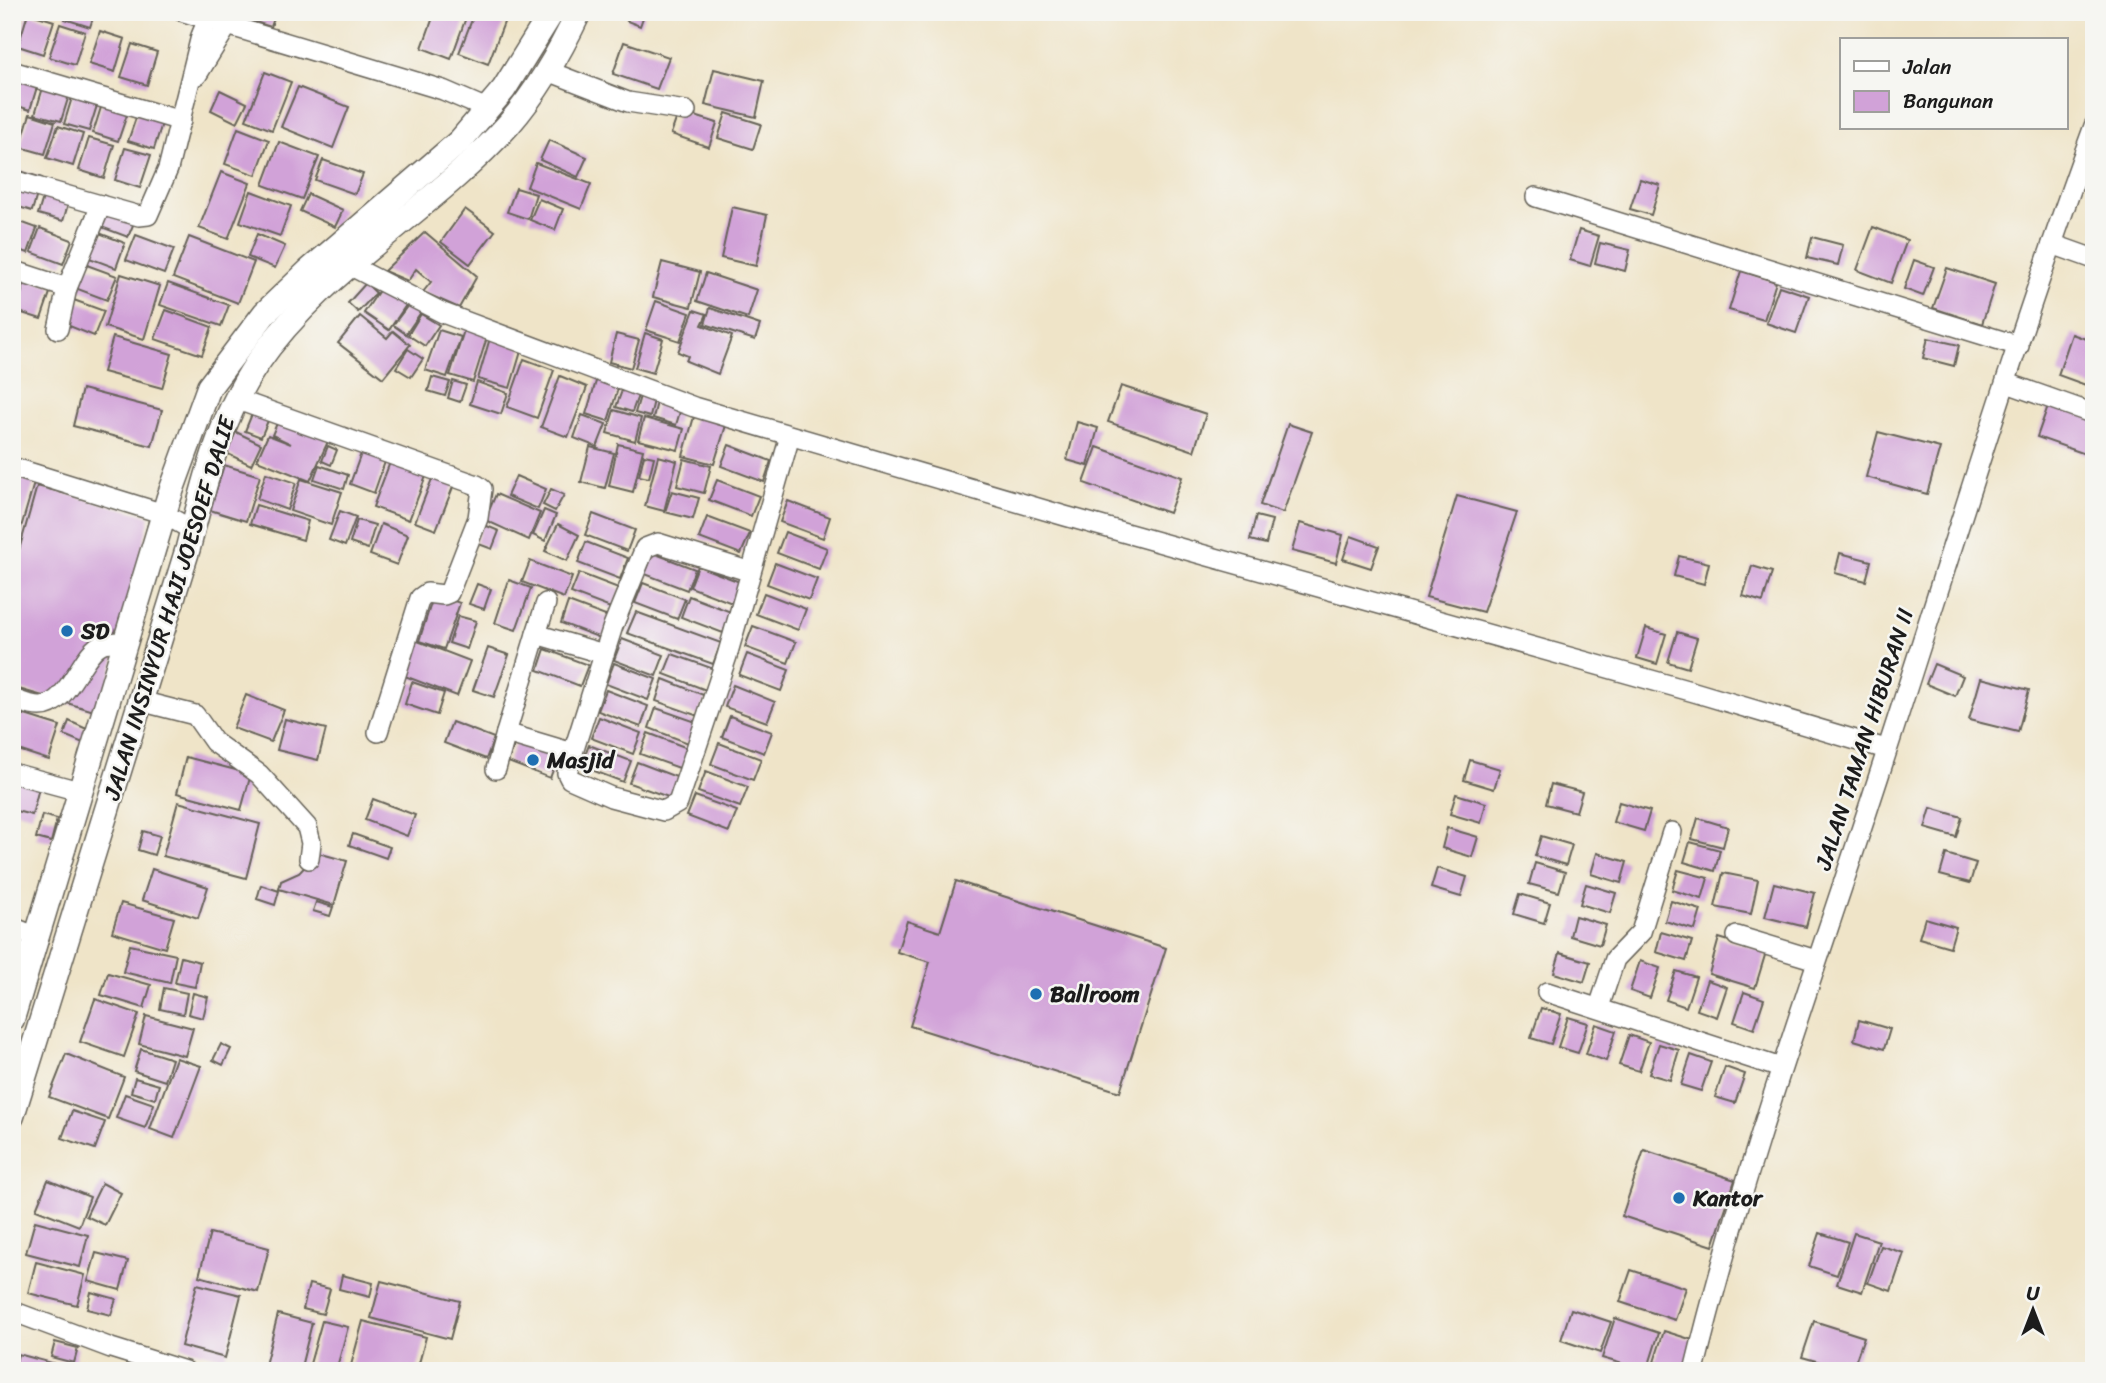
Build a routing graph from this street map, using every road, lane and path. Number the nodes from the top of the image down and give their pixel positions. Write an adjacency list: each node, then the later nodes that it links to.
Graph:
1 (184, 12): 4 (street)
2 (552, 12): 7 (main road, JALAN INSINYUR HAJI JOESOEF DALIE)
3 (579, 12): 6 (main road, JALAN INSINYUR HAJI JOESOEF DALIE)
4 (218, 18): 7 (street); 9 (street)
5 (12, 71): 9 (street)
6 (548, 71): 8 (street); 16 (main road, JALAN INSINYUR HAJI JOESOEF DALIE)
7 (487, 109): 26 (main road, JALAN INSINYUR HAJI JOESOEF DALIE)
8 (686, 111)
9 (181, 121): 13 (street)
10 (2094, 126): 14 (street, JALAN TAMAN HIBURAN II)
11 (12, 180): 13 (street)
12 (1536, 198): 20 (street)
13 (101, 205): 18 (street)
14 (2052, 244): 15 (street); 20 (street, JALAN TAMAN HIBURAN II)
15 (2094, 259)
16 (351, 266): 22 (main road, JALAN INSINYUR HAJI JOESOEF DALIE); 24 (street)
17 (12, 270): 18 (street)
18 (67, 288): 19 (street)
19 (58, 329)
20 (2019, 346): 21 (street, JALAN TAMAN HIBURAN II)
21 (2007, 383): 23 (street); 37 (street, JALAN TAMAN HIBURAN II)
22 (235, 399): 27 (main road, JALAN INSINYUR HAJI JOESOEF DALIE); 35 (street)
23 (2094, 414)
24 (790, 436): 28 (street); 37 (street)
25 (12, 467): 26 (street)
26 (164, 514): 27 (street); 31 (main road, JALAN INSINYUR HAJI JOESOEF DALIE)
27 (192, 530): 34 (main road, JALAN INSINYUR HAJI JOESOEF DALIE)
28 (751, 572): 32 (street); 38 (street)
29 (546, 603): 30 (street)
30 (536, 634): 32 (street); 36 (street)
31 (125, 644): 33 (street); 41 (main road, JALAN INSINYUR HAJI JOESOEF DALIE)
32 (604, 654): 38 (street)
33 (12, 699)
34 (140, 701): 43 (street); 52 (main road, JALAN INSINYUR HAJI JOESOEF DALIE)
35 (378, 732)
36 (506, 733): 38 (street); 39 (street)
37 (1886, 749): 47 (street, JALAN TAMAN HIBURAN II)
38 (573, 753)
39 (496, 769)
40 (12, 772): 41 (street)
41 (79, 791): 46 (main road, JALAN INSINYUR HAJI JOESOEF DALIE)
42 (1672, 832): 49 (street)
43 (309, 859)
44 (12, 927): 46 (street)
45 (1737, 936): 47 (street)
46 (37, 937): 50 (main road, JALAN INSINYUR HAJI JOESOEF DALIE)
47 (1816, 960): 51 (street, JALAN TAMAN HIBURAN II)
48 (1547, 992): 49 (street)
49 (1599, 1007): 51 (street)
50 (12, 1019)
51 (1782, 1068): 55 (street, JALAN TAMAN HIBURAN II)
52 (12, 1116)
53 (12, 1311): 54 (street)
54 (185, 1371)
55 (1694, 1371)

